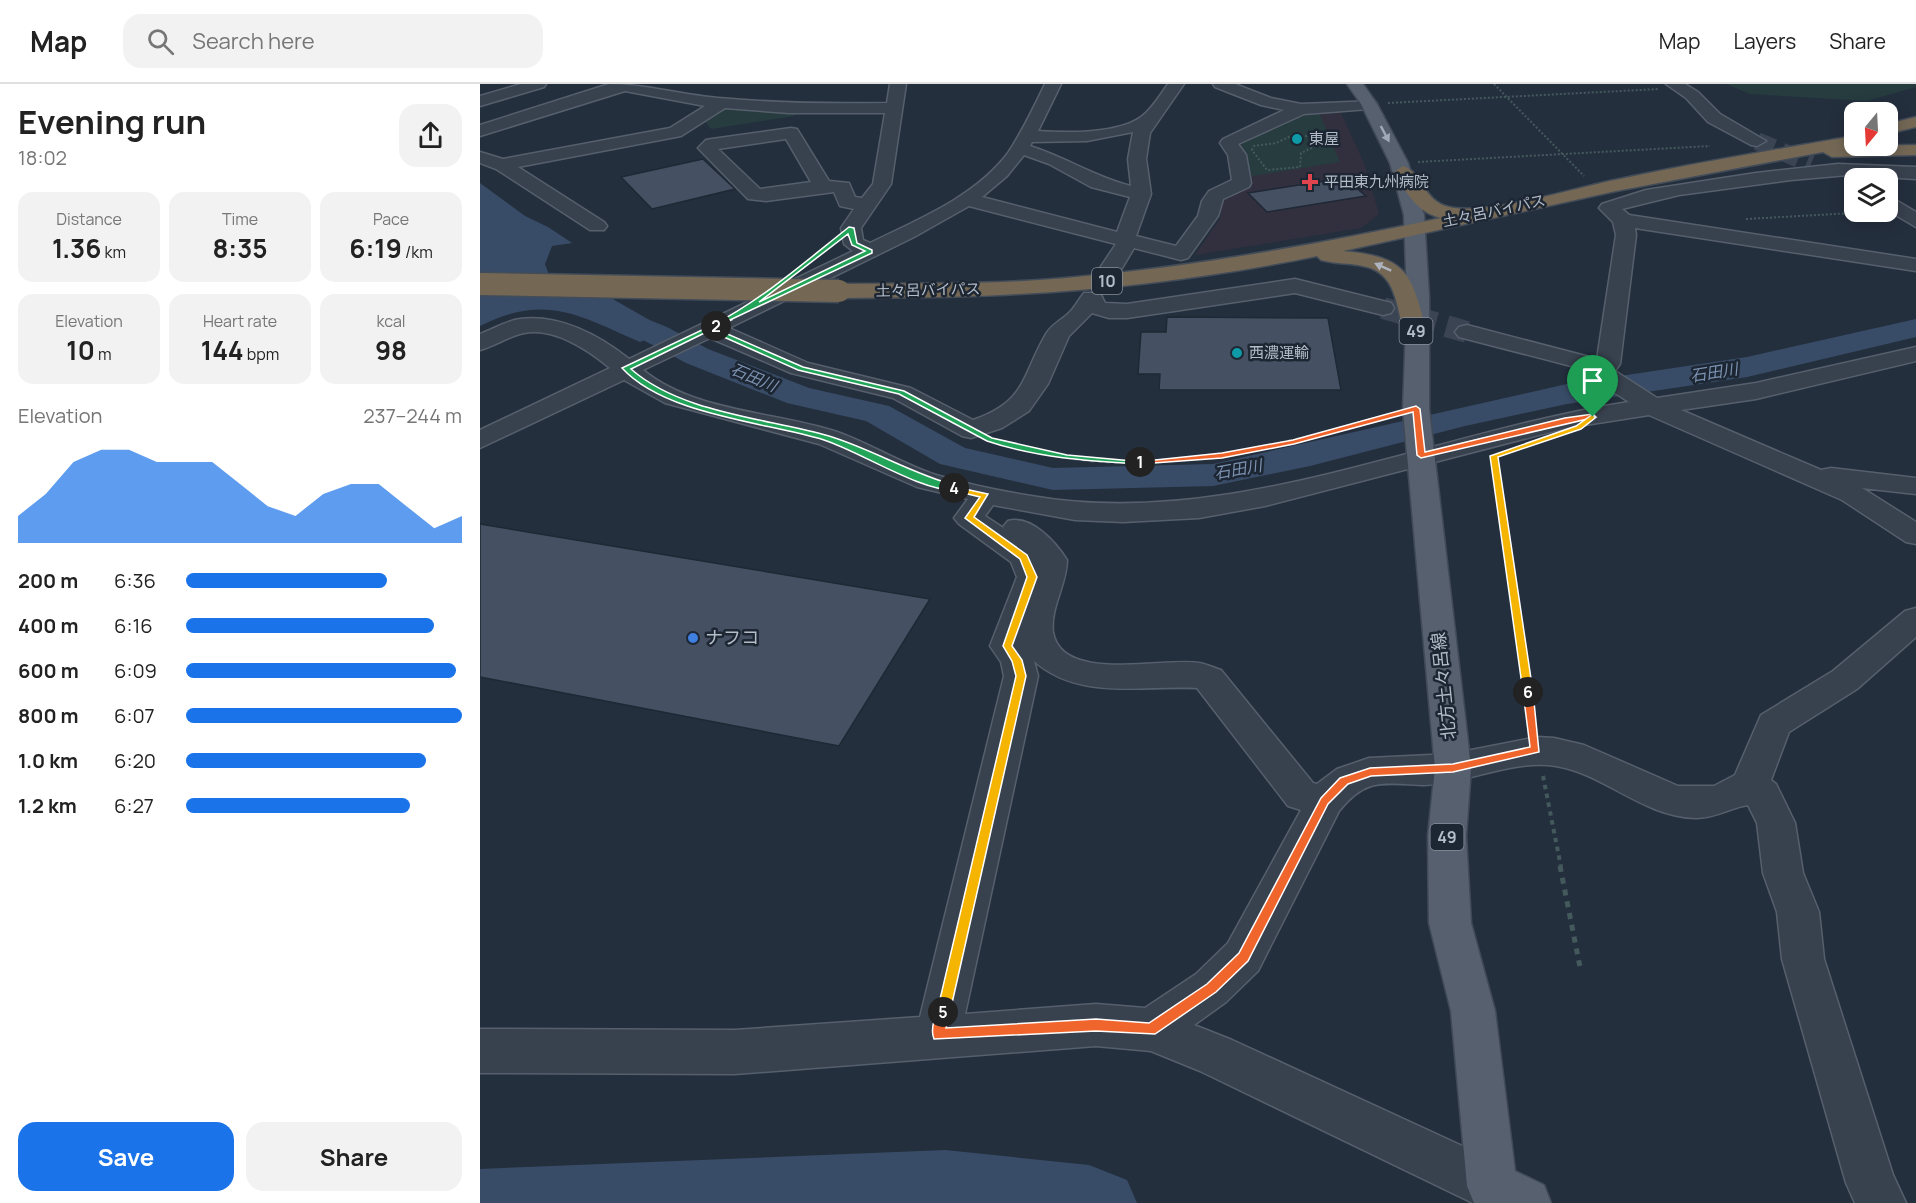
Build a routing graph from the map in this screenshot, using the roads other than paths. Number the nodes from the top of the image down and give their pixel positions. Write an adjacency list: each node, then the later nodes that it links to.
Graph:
1 (538, 84): 12 (street)
2 (694, 84): 11 (street)
3 (897, 84): 15 (street)
4 (1053, 84): 32 (street)
5 (1176, 84): 21 (street)
6 (1221, 84): 16 (street)
7 (1341, 84): 14 (main road, 北方土々呂線 / 49)
8 (1355, 84): 14 (main road, 北方土々呂線 / 49)
9 (620, 85): 11 (street); 18 (street)
10 (1677, 86): 31 (street)
11 (667, 96): 13 (street)
12 (480, 101)
13 (722, 103): 15 (street); 29 (street)
14 (1362, 105): 16 (street); 40 (main road, 北方土々呂線 / 49, one-way to 40); 55 (main road, 北方土々呂線 / 49)
15 (893, 108): 48 (street)
16 (1301, 109): 56 (street)
17 (1916, 112): 19 (highway)
18 (538, 113): 20 (street); 26 (street)
19 (1898, 116)
20 (572, 122)
21 (1146, 122): 32 (street); 46 (street)
22 (1916, 122): 23 (highway)
23 (1898, 126)
24 (595, 127): 29 (street)
25 (1844, 130): 45 (highway)
26 (480, 131)
27 (1916, 131): 28 (highway)
28 (1898, 135)
29 (641, 139): 39 (street)
30 (1916, 140): 34 (highway)
31 (1756, 141)
32 (1023, 142): 46 (street); 47 (street)
33 (1844, 143): 36 (highway)
34 (1898, 143)
35 (1844, 147): 36 (highway)
36 (1829, 148): 37 (highway); 45 (highway)
37 (1916, 150)
38 (480, 157): 39 (street)
39 (502, 165): 53 (street)
40 (1401, 167): 50 (highway); 55 (main road, 北方土々呂線 / 49)
41 (1818, 167): 42 (street); 43 (street); 51 (street)
42 (1916, 173)
43 (1844, 179)
44 (823, 186): 44 (street); 48 (street)
45 (1605, 190): 50 (highway, 土々呂バイパス / 10); 55 (highway, 土々呂バイパス / 10)
46 (1141, 194): 56 (street)
47 (965, 200): 56 (street); 57 (street)
48 (868, 205): 54 (street)
49 (1898, 209): 52 (street)
50 (1483, 214): 55 (highway, 土々呂バイパス / 10)
51 (1623, 220): 59 (street); 70 (street)
52 (1916, 221)
53 (597, 226)
54 (851, 228): 57 (street); 63 (street)
55 (1411, 237): 58 (highway, 土々呂バイパス / 10); 66 (main road, 北方土々呂線 / 49)
56 (1128, 242): 60 (street)
57 (870, 251): 63 (street)
58 (1299, 254): 61 (highway, 土々呂バイパス / 10, bridge); 66 (highway, one-way to 58)
59 (1916, 266)
60 (1111, 268)
61 (480, 284)
62 (1383, 308): 64 (street)
63 (735, 316): 64 (street)
64 (705, 331): 69 (street)
65 (1467, 332): 70 (street)
66 (1416, 335): 73 (main road, 北方土々呂線 / 49)
67 (480, 343): 69 (street)
68 (1916, 354): 71 (street)
69 (626, 368): 72 (street); 76 (street)
70 (1603, 372): 71 (street)
71 (1650, 405): 73 (street); 74 (street)
72 (480, 440)
73 (1421, 452): 76 (street); 79 (main road, 北方土々呂線 / 49)
74 (1808, 473): 75 (street); 77 (street)
75 (1916, 486)
76 (998, 498): 81 (street); 83 (street)
77 (1916, 535)
78 (1916, 620): 80 (street)
79 (1453, 768): 80 (street); 81 (street); 85 (main road, 北方土々呂線 / 49)
80 (1749, 785): 86 (street)
81 (1324, 801): 82 (street)
82 (1151, 1030): 83 (street); 85 (street)
83 (938, 1035): 84 (street)
84 (480, 1051)
85 (1509, 1194)
86 (1881, 1203)

